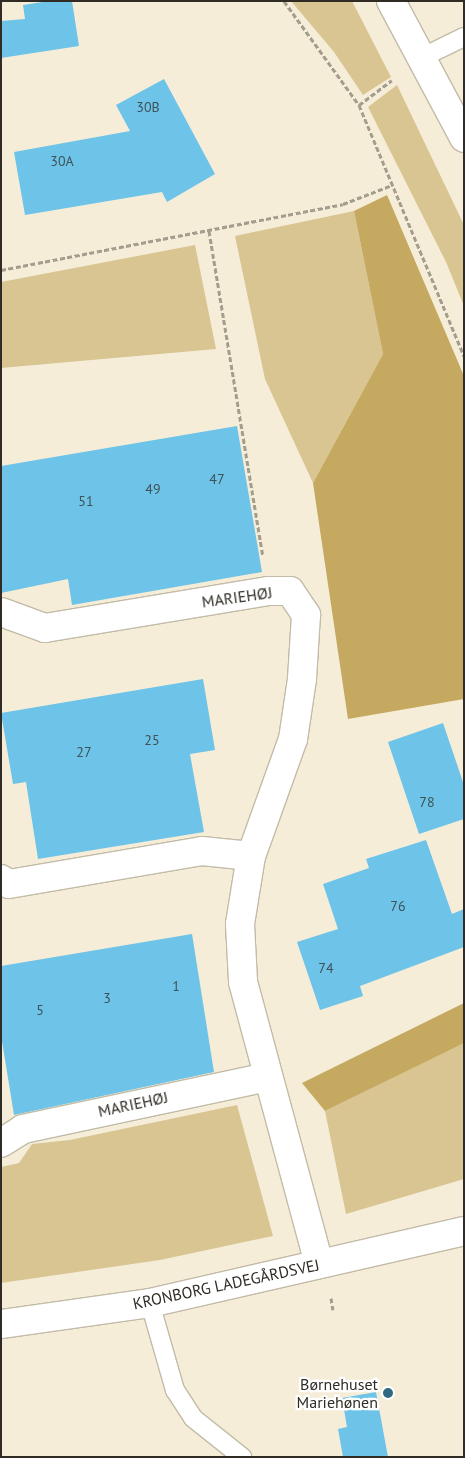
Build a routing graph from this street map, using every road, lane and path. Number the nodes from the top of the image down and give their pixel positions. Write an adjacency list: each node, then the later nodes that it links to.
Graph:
1 (284, 1): 5 (path)
2 (391, 1): 4 (street)
3 (464, 37): 4 (lane)
4 (421, 58): 5 (path); 6 (street)
5 (358, 105): 7 (path)
6 (464, 138)
7 (392, 185): 8 (path); 10 (path)
8 (209, 231): 9 (path); 11 (path)
9 (1, 270)
10 (464, 356)
11 (269, 591): 12 (street, MARIEHØJ); 13 (street, MARIEHØJ)
12 (1, 612)
13 (251, 856): 14 (street); 15 (street, MARIEHØJ)
14 (1, 879)
15 (268, 1077): 16 (street, MARIEHØJ); 18 (street, MARIEHØJ)
16 (1, 1143)
17 (459, 1229): 18 (street, KRONBORG LADEGÅRDSVEJ)
18 (319, 1264): 19 (street, KRONBORG LADEGÅRDSVEJ)
19 (150, 1303): 20 (street, KRONBORG LADEGÅRDSVEJ); 21 (lane)
20 (1, 1324)
21 (242, 1457)

